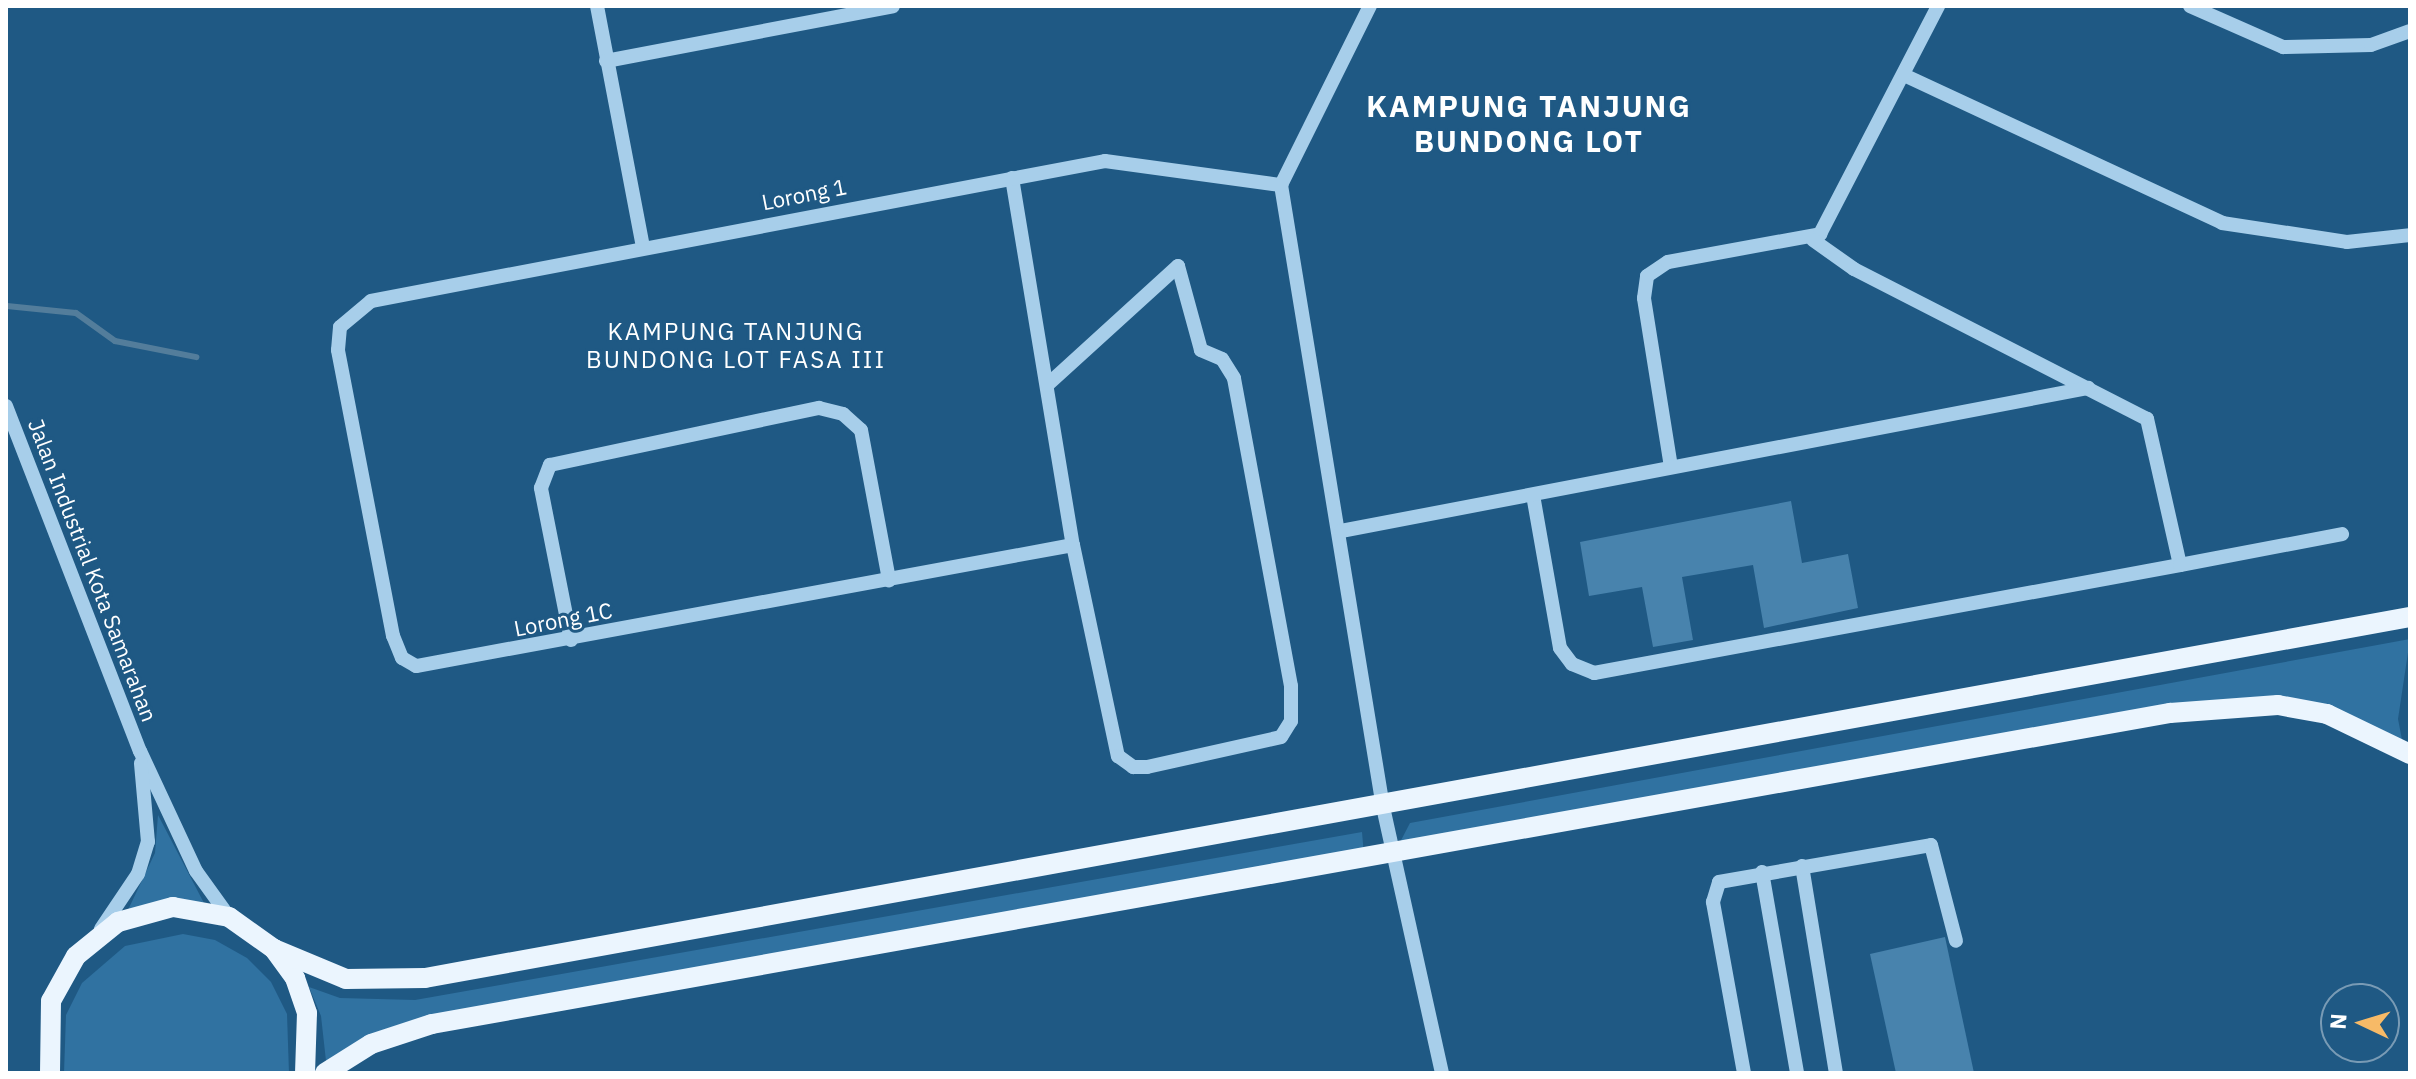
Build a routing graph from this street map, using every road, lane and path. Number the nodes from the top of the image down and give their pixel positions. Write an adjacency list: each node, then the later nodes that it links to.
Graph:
1 (597, 6): 7 (street)
2 (893, 6): 7 (street)
3 (1370, 6): 10 (street)
4 (1938, 6): 8 (street)
5 (2190, 6): 6 (street)
6 (2410, 31)
7 (606, 61): 13 (street)
8 (1906, 76): 11 (street); 12 (street)
9 (1012, 178): 10 (street, Lorong 1); 13 (street, Lorong 1); 15 (street)
10 (1281, 185): 20 (street)
11 (2410, 235)
12 (1813, 240): 16 (street); 18 (street)
13 (643, 247): 14 (street, Lorong 1)
14 (343, 320): 26 (street, Lorong 1C)
15 (1047, 385): 22 (street); 22 (street)
16 (2088, 388): 18 (street); 23 (street)
17 (6, 406): 27 (street, Jalan Industrial Kota Samarahan)
18 (1671, 467): 19 (street)
19 (1533, 495): 20 (street); 23 (street)
20 (1341, 531): 29 (street)
21 (2342, 534): 23 (street)
22 (1073, 545): 24 (street, Lorong 1C)
23 (2180, 565)
24 (889, 580): 26 (street, Lorong 1C); 26 (street)
25 (2410, 617): 29 (main road)
26 (571, 640)
27 (140, 751): 33 (street, Jalan Industrial Kota Samarahan); 34 (street, Jalan Industrial Kota Samarahan)
28 (2410, 754): 30 (main road)
29 (1383, 807): 30 (street); 36 (main road)
30 (1393, 857): 39 (main road); 40 (street)
31 (1802, 866): 32 (street); 35 (street); 43 (street)
32 (1762, 872): 41 (street); 42 (street)
33 (229, 917): 34 (main road); 36 (main road)
34 (94, 937): 37 (main road)
35 (1956, 941)
36 (274, 949): 38 (main road)
37 (50, 1073)
38 (305, 1073)
39 (325, 1073)
40 (1442, 1073)
41 (1744, 1073)
42 (1797, 1073)
43 (1836, 1073)

